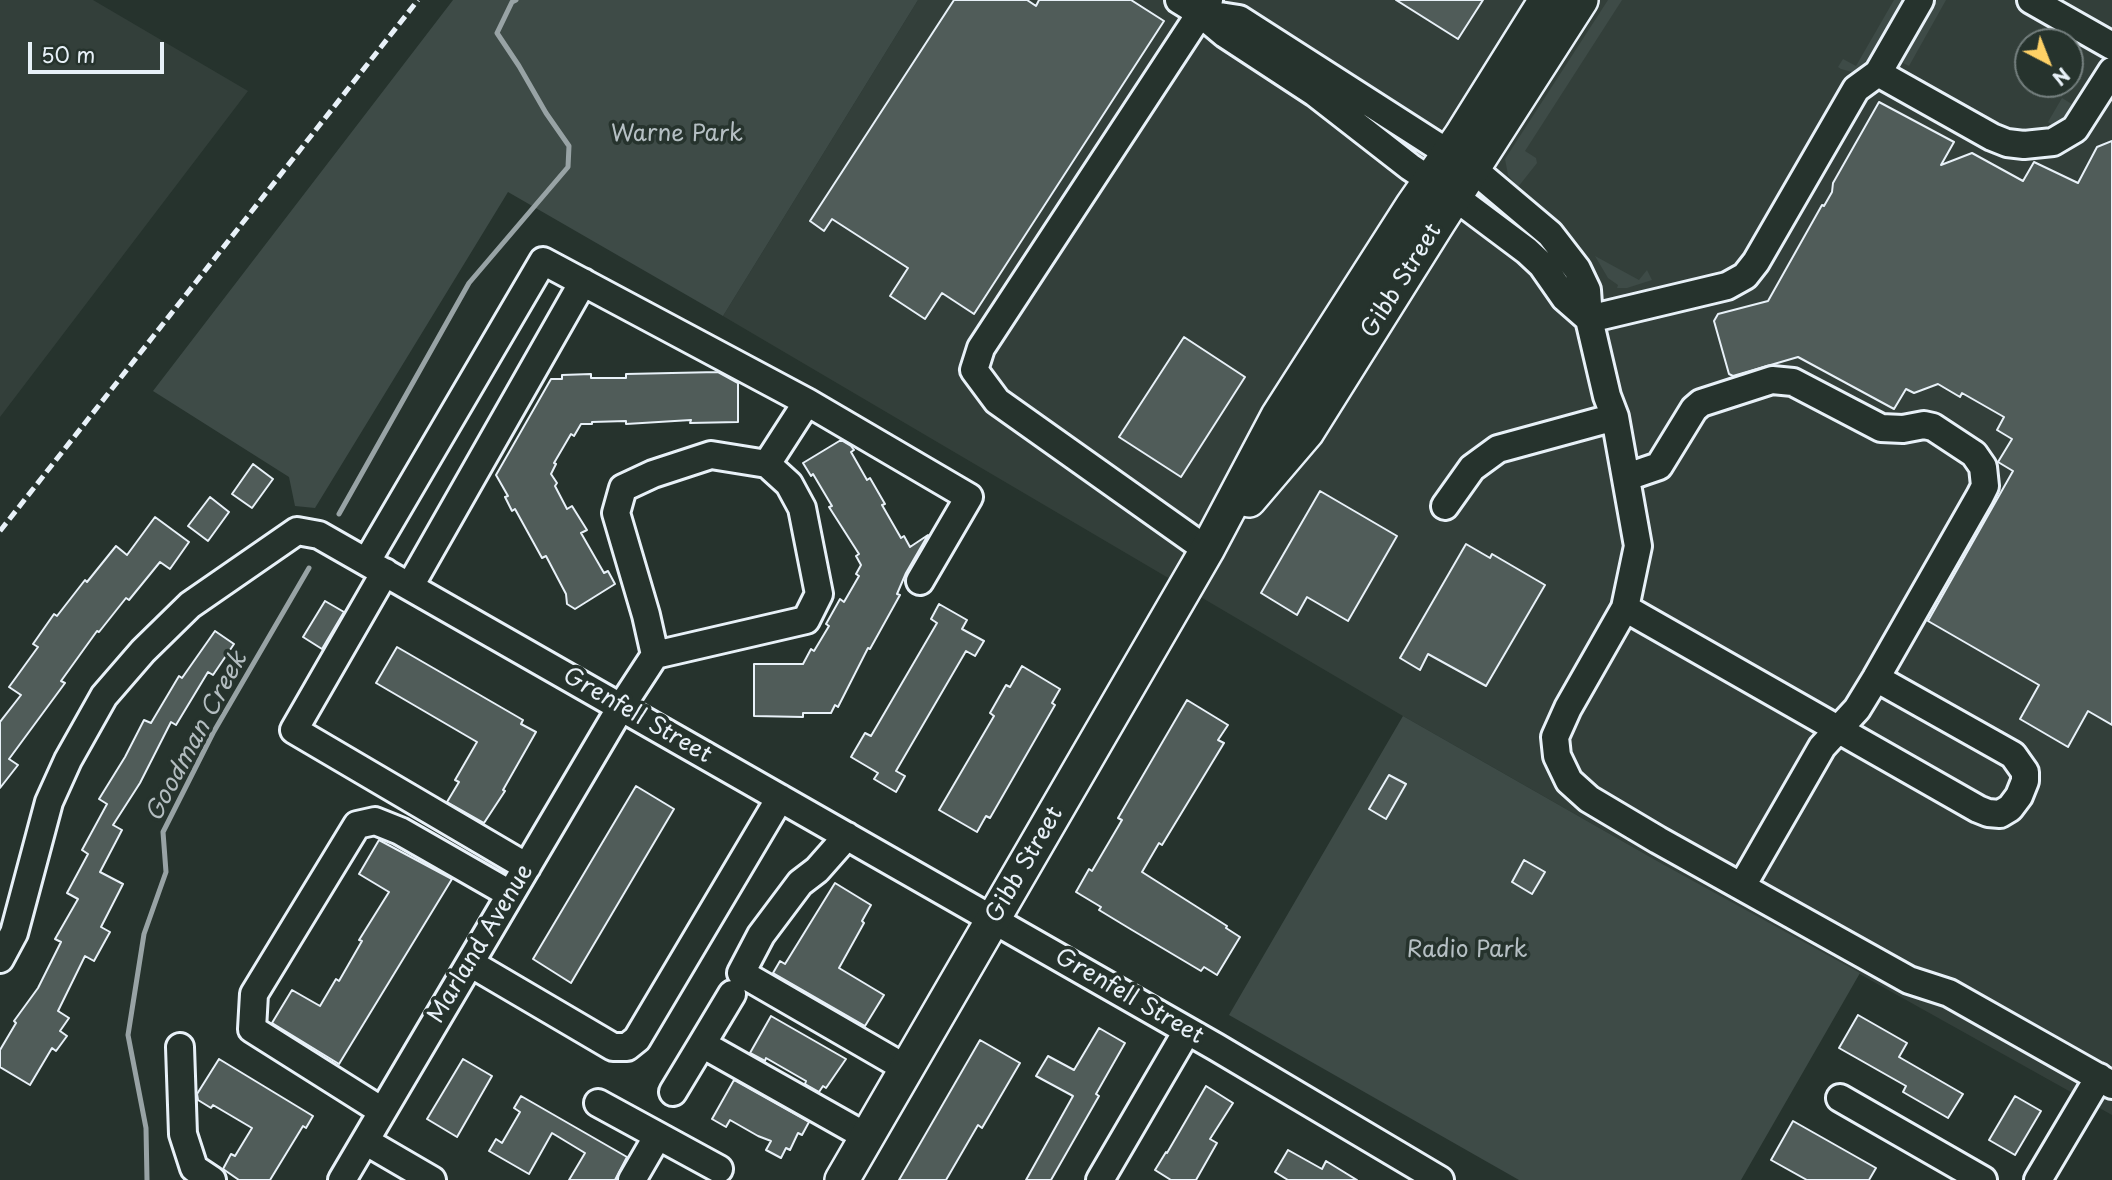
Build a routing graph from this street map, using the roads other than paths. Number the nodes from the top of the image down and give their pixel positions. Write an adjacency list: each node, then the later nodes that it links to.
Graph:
1 (1546, 0): 9 (main road, Gibb Street)
2 (1581, 0): 9 (main road, Gibb Street)
3 (1920, 0): 8 (street)
4 (2031, 0): 6 (street)
5 (1196, 4): 9 (street); 10 (street); 18 (street)
6 (2112, 46)
7 (2112, 71): 8 (street)
8 (1878, 74): 12 (street)
9 (1461, 162): 10 (main road, Gibb Street); 12 (street)
10 (1443, 189): 12 (street); 18 (main road, Gibb Street)
11 (583, 282): 13 (street); 19 (street); 21 (street)
12 (1589, 319): 14 (street)
13 (807, 402): 15 (street); 20 (street)
14 (1615, 418): 16 (street); 17 (street)
15 (767, 464): 23 (street); 23 (street)
16 (1627, 477): 22 (street); 24 (street)
17 (1445, 506)
18 (1207, 550): 32 (main road, Gibb Street)
19 (376, 566): 21 (street, Grenfell Street); 29 (street); 33 (street, Grenfell Street)
20 (919, 581)
21 (410, 586): 25 (street, Grenfell Street)
22 (1625, 608): 26 (street); 30 (street)
23 (655, 654): 25 (street, Marland Avenue)
24 (1876, 678): 26 (street); 26 (street)
25 (621, 707): 27 (street, Grenfell Street); 29 (street, Marland Avenue)
26 (1839, 729): 30 (street)
27 (780, 798): 28 (street, Grenfell Street); 34 (street)
28 (847, 836): 32 (street, Grenfell Street); 39 (street)
29 (527, 867): 31 (street, Marland Avenue)
30 (1742, 886): 40 (street)
31 (510, 894): 34 (street, Marland Avenue); 44 (street)
32 (993, 919): 36 (street, Grenfell Street); 39 (main road, Gibb Street)
33 (0, 959)
34 (470, 963): 44 (street, Marland Avenue)
35 (732, 995): 37 (street)
36 (1187, 1031): 54 (street); 55 (street, Grenfell Street)
37 (702, 1044): 41 (street); 46 (street)
38 (180, 1047): 50 (street)
39 (906, 1069): 46 (main road, Gibb Street)
40 (2105, 1081): 57 (street)
41 (673, 1092)
42 (1840, 1098): 56 (street)
43 (598, 1103): 45 (street)
44 (382, 1111): 47 (street, Marland Avenue)
45 (657, 1137): 48 (street); 52 (street)
46 (867, 1137): 53 (main road, Gibb Street)
47 (365, 1141): 49 (street); 51 (street, Marland Avenue)
48 (719, 1169)
49 (419, 1177)
50 (212, 1180)
51 (341, 1180)
52 (632, 1180)
53 (842, 1180)
54 (1100, 1180)
55 (1440, 1180)
56 (1983, 1180)
57 (2038, 1180)

